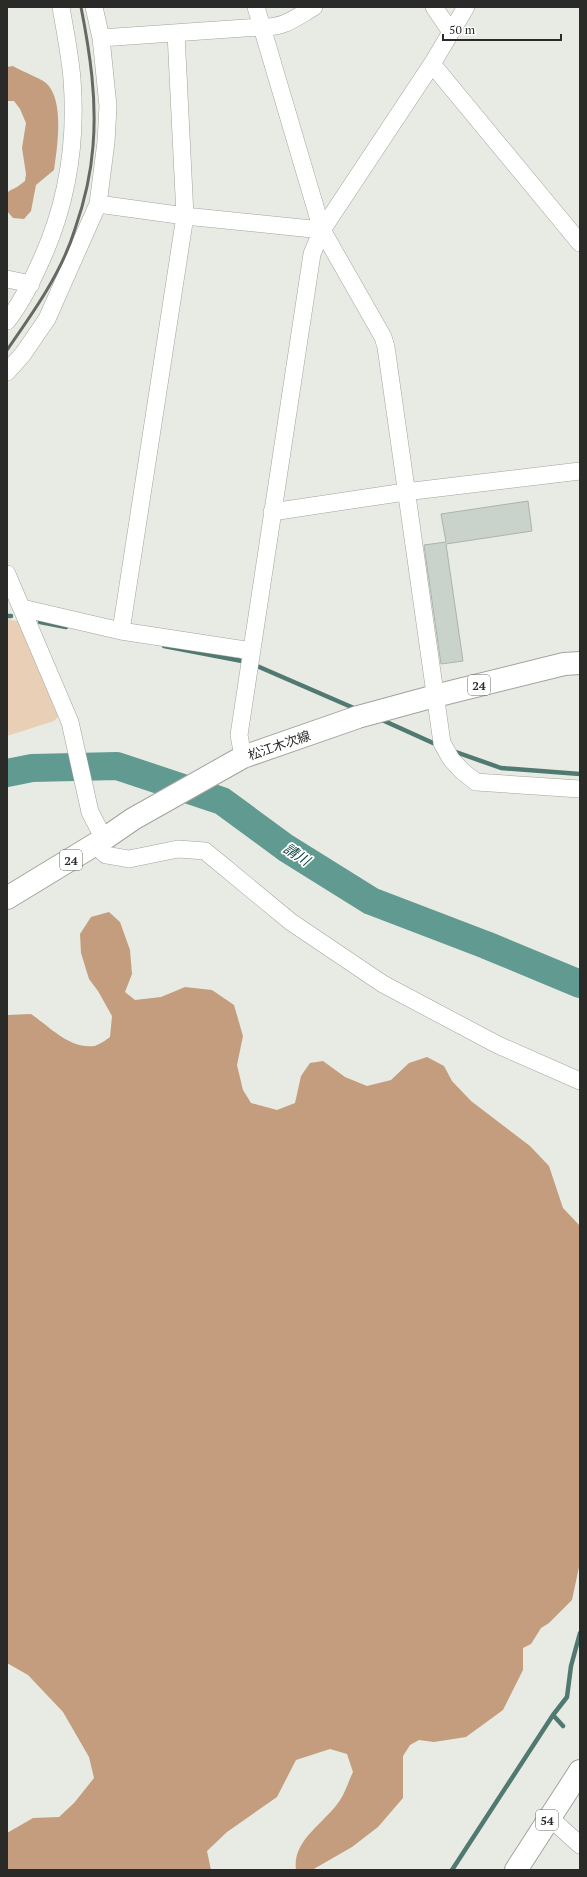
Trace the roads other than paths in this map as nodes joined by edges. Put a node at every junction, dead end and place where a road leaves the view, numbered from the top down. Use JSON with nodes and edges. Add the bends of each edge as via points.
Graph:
{"nodes":[{"id":1,"x":61,"y":7,"type":"edge"},
{"id":2,"x":94,"y":7,"type":"edge"},
{"id":3,"x":256,"y":7,"type":"edge"},
{"id":4,"x":314,"y":7,"type":"edge"},
{"id":5,"x":434,"y":7,"type":"edge"},
{"id":6,"x":466,"y":7,"type":"edge"},
{"id":7,"x":261,"y":27,"type":"junction"},
{"id":8,"x":451,"y":32,"type":"junction"},
{"id":9,"x":176,"y":33,"type":"junction"},
{"id":10,"x":101,"y":38,"type":"junction"},
{"id":11,"x":432,"y":64,"type":"junction"},
{"id":12,"x":98,"y":204,"type":"junction"},
{"id":13,"x":185,"y":216,"type":"junction"},
{"id":14,"x":322,"y":230,"type":"junction"},
{"id":15,"x":580,"y":243,"type":"edge"},
{"id":16,"x":7,"y":279,"type":"edge"},
{"id":17,"x":31,"y":284,"type":"junction"},
{"id":18,"x":7,"y":321,"type":"edge"},
{"id":19,"x":7,"y":372,"type":"edge"},
{"id":20,"x":580,"y":470,"type":"edge"},
{"id":21,"x":405,"y":492,"type":"junction"},
{"id":22,"x":272,"y":512,"type":"junction"},
{"id":23,"x":7,"y":574,"type":"edge"},
{"id":24,"x":22,"y":608,"type":"junction"},
{"id":25,"x":121,"y":631,"type":"junction"},
{"id":26,"x":252,"y":651,"type":"junction"},
{"id":27,"x":580,"y":663,"type":"edge"},
{"id":28,"x":435,"y":696,"type":"junction"},
{"id":29,"x":234,"y":761,"type":"junction"},
{"id":30,"x":580,"y":789,"type":"edge"},
{"id":31,"x":100,"y":842,"type":"junction"},
{"id":32,"x":7,"y":898,"type":"edge"},
{"id":33,"x":580,"y":1081,"type":"edge"},
{"id":34,"x":580,"y":1771,"type":"edge"},
{"id":35,"x":549,"y":1817,"type":"junction"},
{"id":36,"x":580,"y":1845,"type":"edge"},
{"id":37,"x":516,"y":1870,"type":"edge"}],
"edges":[{"from":1,"to":17,"type":"street","via":[[72,79],[73,142],[66,191],[51,241]]},
{"from":2,"to":10,"type":"street"},
{"from":3,"to":7,"type":"street"},
{"from":4,"to":7,"type":"street","via":[[282,25]]},
{"from":5,"to":8,"type":"street"},
{"from":6,"to":8,"type":"street"},
{"from":7,"to":9,"type":"street"},
{"from":7,"to":14,"type":"street"},
{"from":8,"to":11,"type":"street"},
{"from":9,"to":10,"type":"street"},
{"from":9,"to":13,"type":"street"},
{"from":10,"to":12,"type":"street","via":[[108,106]]},
{"from":11,"to":14,"type":"street"},
{"from":11,"to":15,"type":"street"},
{"from":12,"to":13,"type":"street"},
{"from":12,"to":19,"type":"street","via":[[47,318],[23,354]]},
{"from":13,"to":14,"type":"street"},
{"from":13,"to":25,"type":"street"},
{"from":14,"to":21,"type":"street","via":[[383,337]]},
{"from":14,"to":22,"type":"street","via":[[312,254]]},
{"from":16,"to":17,"type":"street"},
{"from":17,"to":18,"type":"street"},
{"from":20,"to":21,"type":"street"},
{"from":21,"to":22,"type":"street"},
{"from":21,"to":28,"type":"street"},
{"from":22,"to":26,"type":"street"},
{"from":23,"to":24,"type":"street"},
{"from":24,"to":25,"type":"street"},
{"from":24,"to":31,"type":"street","via":[[74,734],[90,812]]},
{"from":25,"to":26,"type":"street"},
{"from":26,"to":29,"type":"street"},
{"from":27,"to":28,"type":"main road","name":"松江木次線","number":"24","via":[[564,664]]},
{"from":28,"to":29,"type":"main road","name":"松江木次線","number":"24","via":[[368,714]]},
{"from":28,"to":30,"type":"street","via":[[442,743],[451,759],[476,782]]},
{"from":29,"to":31,"type":"main road","name":"松江木次線","number":"24","via":[[133,819]]},
{"from":31,"to":32,"type":"main road","name":"松江木次線","number":"24"},
{"from":31,"to":33,"type":"street","via":[[106,854],[129,859],[178,849],[205,851],[291,922],[383,984],[498,1045]]},
{"from":34,"to":35,"type":"main road","number":"54"},
{"from":35,"to":36,"type":"street"},
{"from":35,"to":37,"type":"main road","number":"54"}]}
